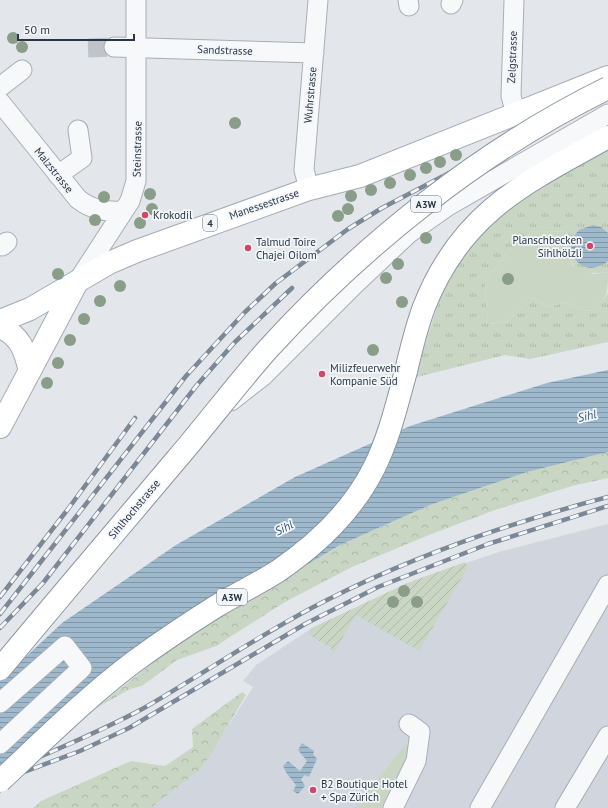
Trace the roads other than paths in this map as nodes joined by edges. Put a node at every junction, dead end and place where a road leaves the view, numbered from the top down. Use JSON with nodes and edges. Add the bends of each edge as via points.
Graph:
{"nodes":[{"id":1,"x":136,"y":0,"type":"edge"},
{"id":2,"x":318,"y":0,"type":"edge"},
{"id":3,"x":514,"y":0,"type":"edge"},
{"id":4,"x":114,"y":47,"type":"tunnel mouth"},
{"id":5,"x":137,"y":47,"type":"junction"},
{"id":6,"x":314,"y":53,"type":"junction"},
{"id":7,"x":22,"y":70,"type":"dead end"},
{"id":8,"x":608,"y":77,"type":"edge"},
{"id":9,"x":0,"y":87,"type":"edge"},
{"id":10,"x":608,"y":88,"type":"edge"},
{"id":11,"x":0,"y":102,"type":"edge"},
{"id":12,"x":516,"y":114,"type":"junction"},
{"id":13,"x":608,"y":114,"type":"edge"},
{"id":14,"x":78,"y":130,"type":"dead end"},
{"id":15,"x":608,"y":137,"type":"edge"},
{"id":16,"x":58,"y":175,"type":"junction"},
{"id":17,"x":309,"y":189,"type":"junction"},
{"id":18,"x":123,"y":211,"type":"junction"},
{"id":19,"x":77,"y":282,"type":"junction"},
{"id":20,"x":0,"y":321,"type":"edge"},
{"id":21,"x":0,"y":327,"type":"edge"},
{"id":22,"x":30,"y":371,"type":"junction"},
{"id":23,"x":0,"y":427,"type":"edge"},
{"id":24,"x":192,"y":434,"type":"dead end"},
{"id":25,"x":608,"y":585,"type":"edge"},
{"id":26,"x":0,"y":669,"type":"edge"},
{"id":27,"x":0,"y":703,"type":"edge"},
{"id":28,"x":409,"y":724,"type":"dead end"},
{"id":29,"x":608,"y":736,"type":"edge"},
{"id":30,"x":0,"y":744,"type":"edge"},
{"id":31,"x":0,"y":781,"type":"edge"},
{"id":32,"x":394,"y":808,"type":"edge"},
{"id":33,"x":480,"y":808,"type":"edge"},
{"id":34,"x":565,"y":808,"type":"edge"}],
"edges":[{"from":1,"to":5,"type":"street","name":"Steinstrasse"},
{"from":2,"to":6,"type":"street","name":"Wuhrstrasse"},
{"from":3,"to":12,"type":"street","name":"Zelgstrasse","via":[[511,96]]},
{"from":4,"to":5,"type":"street","name":"Sandstrasse"},
{"from":5,"to":6,"type":"street","name":"Sandstrasse"},
{"from":5,"to":18,"type":"street","name":"Steinstrasse","via":[[138,172],[134,191]]},
{"from":6,"to":17,"type":"street","name":"Wuhrstrasse","via":[[304,170]]},
{"from":7,"to":9,"type":"street"},
{"from":8,"to":12,"type":"main road","name":"Manessestrasse","number":"4"},
{"from":10,"to":26,"type":"main road","name":"Sihlhochstrasse","number":"A3W","bridge":true,"via":[[520,137],[402,222],[351,266],[268,350]]},
{"from":11,"to":16,"type":"street","name":"Malzstrasse"},
{"from":12,"to":17,"type":"main road","name":"Manessestrasse","number":"4","via":[[360,176]]},
{"from":13,"to":24,"type":"street","via":[[448,206],[408,234],[263,376]]},
{"from":14,"to":16,"type":"street","via":[[82,158]]},
{"from":15,"to":31,"type":"main road","number":"A3W","bridge":true,"via":[[500,202],[474,225],[449,258],[431,290],[416,329],[389,433],[373,470],[354,499],[330,528],[277,571],[215,607],[135,661]]},
{"from":16,"to":18,"type":"street","name":"Malzstrasse","via":[[86,206],[99,210]]},
{"from":17,"to":19,"type":"main road","name":"Manessestrasse","number":"4","via":[[137,251],[109,263]]},
{"from":18,"to":19,"type":"street","name":"Steinstrasse"},
{"from":19,"to":20,"type":"main road","name":"Manessestrasse","via":[[30,309]]},
{"from":19,"to":22,"type":"main road"},
{"from":21,"to":22,"type":"main road","via":[[19,339]]},
{"from":22,"to":23,"type":"main road"},
{"from":25,"to":33,"type":"street"},
{"from":27,"to":30,"type":"street","via":[[65,646],[82,668]]},
{"from":28,"to":32,"type":"street","via":[[420,732],[416,761]]},
{"from":29,"to":34,"type":"street"}]}
